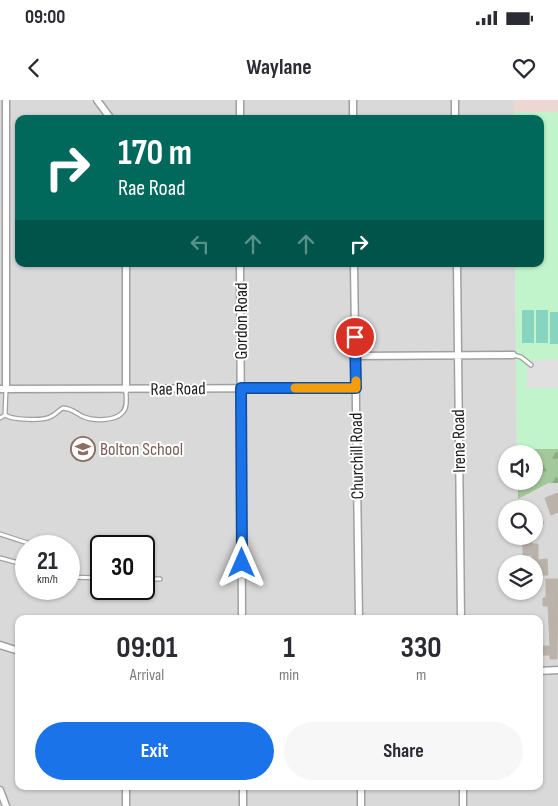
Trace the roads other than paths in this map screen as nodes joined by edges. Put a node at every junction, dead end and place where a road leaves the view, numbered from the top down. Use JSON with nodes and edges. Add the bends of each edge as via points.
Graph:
{"nodes":[{"id":1,"x":6,"y":100,"type":"edge"},
{"id":2,"x":97,"y":100,"type":"edge"},
{"id":3,"x":240,"y":100,"type":"edge"},
{"id":4,"x":353,"y":100,"type":"edge"},
{"id":5,"x":455,"y":100,"type":"edge"},
{"id":6,"x":108,"y":115,"type":"edge"},
{"id":7,"x":240,"y":115,"type":"edge"},
{"id":8,"x":353,"y":115,"type":"edge"},
{"id":9,"x":455,"y":115,"type":"edge"},
{"id":10,"x":126,"y":267,"type":"edge"},
{"id":11,"x":240,"y":267,"type":"edge"},
{"id":12,"x":354,"y":267,"type":"edge"},
{"id":13,"x":457,"y":267,"type":"edge"},
{"id":14,"x":356,"y":356,"type":"junction"},
{"id":15,"x":458,"y":356,"type":"junction"},
{"id":16,"x":513,"y":356,"type":"joint"},
{"id":17,"x":531,"y":365,"type":"dead end"},
{"id":18,"x":241,"y":388,"type":"junction"},
{"id":19,"x":356,"y":388,"type":"junction"},
{"id":20,"x":3,"y":389,"type":"edge"},
{"id":21,"x":126,"y":390,"type":"junction"},
{"id":22,"x":5,"y":415,"type":"junction"},
{"id":23,"x":0,"y":418,"type":"edge"},
{"id":24,"x":0,"y":534,"type":"edge"},
{"id":25,"x":15,"y":539,"type":"edge"},
{"id":26,"x":0,"y":558,"type":"edge"},
{"id":27,"x":15,"y":563,"type":"edge"},
{"id":28,"x":155,"y":579,"type":"edge"},
{"id":29,"x":160,"y":579,"type":"dead end"},
{"id":30,"x":242,"y":615,"type":"edge"},
{"id":31,"x":359,"y":615,"type":"edge"},
{"id":32,"x":461,"y":615,"type":"edge"},
{"id":33,"x":0,"y":645,"type":"edge"},
{"id":34,"x":15,"y":650,"type":"edge"},
{"id":35,"x":558,"y":670,"type":"edge"},
{"id":36,"x":543,"y":671,"type":"edge"},
{"id":37,"x":0,"y":790,"type":"edge"},
{"id":38,"x":126,"y":790,"type":"edge"},
{"id":39,"x":242,"y":790,"type":"edge"},
{"id":40,"x":361,"y":790,"type":"edge"},
{"id":41,"x":463,"y":790,"type":"edge"},
{"id":42,"x":6,"y":806,"type":"edge"},
{"id":43,"x":126,"y":806,"type":"edge"},
{"id":44,"x":243,"y":806,"type":"edge"},
{"id":45,"x":361,"y":806,"type":"edge"},
{"id":46,"x":463,"y":806,"type":"edge"}],
"edges":[{"from":1,"to":20,"type":"street"},
{"from":2,"to":6,"type":"street"},
{"from":3,"to":7,"type":"street"},
{"from":4,"to":8,"type":"street"},
{"from":5,"to":9,"type":"street"},
{"from":10,"to":21,"type":"street"},
{"from":11,"to":18,"type":"street","name":"Gordon Road"},
{"from":12,"to":14,"type":"street","name":"Churchill Road"},
{"from":13,"to":15,"type":"street","name":"Irene Road"},
{"from":14,"to":15,"type":"street"},
{"from":14,"to":19,"type":"street","name":"Churchill Road"},
{"from":15,"to":16,"type":"street"},
{"from":15,"to":32,"type":"street","name":"Irene Road"},
{"from":16,"to":17,"type":"lane","via":[[521,357]]},
{"from":18,"to":19,"type":"street","name":"Rae Road"},
{"from":18,"to":21,"type":"street","name":"Rae Road"},
{"from":18,"to":30,"type":"street","name":"Gordon Road"},
{"from":19,"to":31,"type":"street","name":"Churchill Road"},
{"from":20,"to":21,"type":"street","name":"Rae Road"},
{"from":20,"to":22,"type":"lane"},
{"from":21,"to":22,"type":"lane","via":[[126,406],[114,418],[86,418],[72,408],[63,408],[52,417],[44,418],[16,419]]},
{"from":22,"to":23,"type":"lane"},
{"from":24,"to":25,"type":"lane"},
{"from":26,"to":27,"type":"lane"},
{"from":28,"to":29,"type":"lane"},
{"from":33,"to":34,"type":"street"},
{"from":35,"to":36,"type":"street"},
{"from":37,"to":42,"type":"street"},
{"from":38,"to":43,"type":"street"},
{"from":39,"to":44,"type":"street"},
{"from":40,"to":45,"type":"street"},
{"from":41,"to":46,"type":"street"}]}
